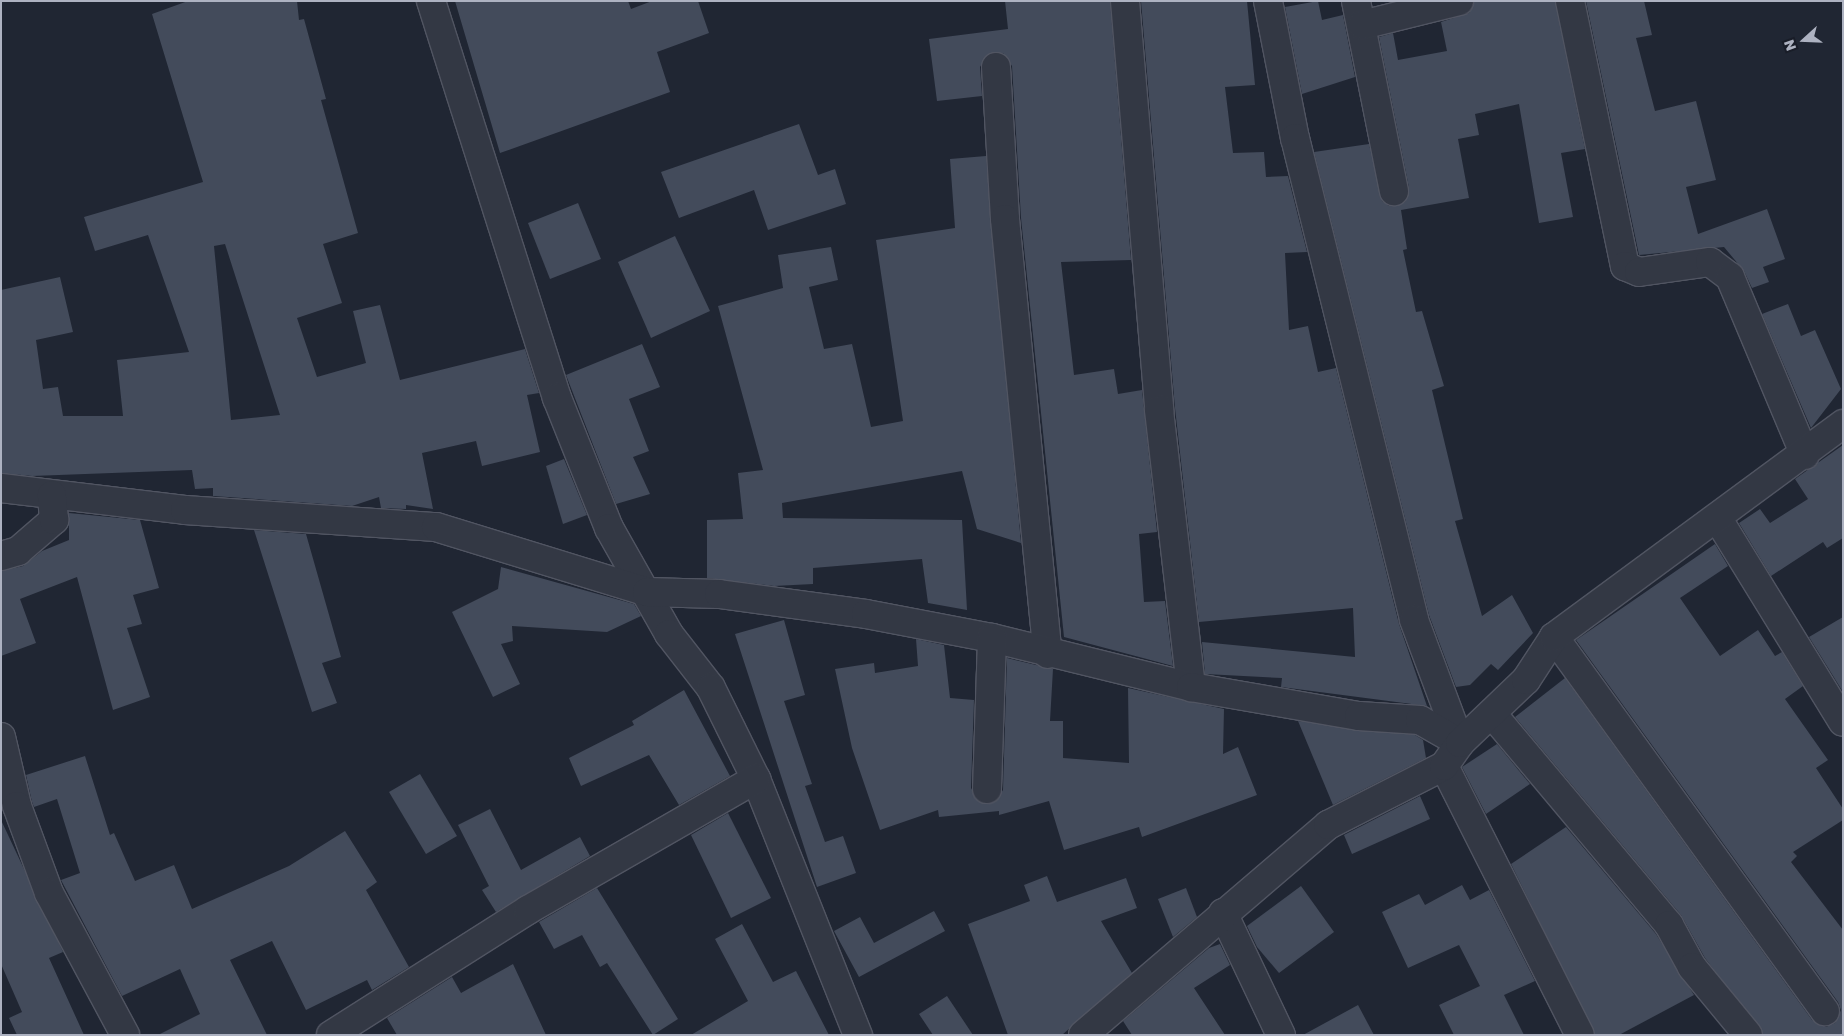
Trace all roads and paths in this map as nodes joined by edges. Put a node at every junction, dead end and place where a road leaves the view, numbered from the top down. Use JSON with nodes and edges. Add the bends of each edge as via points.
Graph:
{"nodes":[{"id":1,"x":431,"y":1,"type":"edge"},
{"id":2,"x":1126,"y":1,"type":"edge"},
{"id":3,"x":1268,"y":1,"type":"edge"},
{"id":4,"x":1459,"y":1,"type":"edge"},
{"id":5,"x":1570,"y":1,"type":"edge"},
{"id":6,"x":1359,"y":13,"type":"edge"},
{"id":7,"x":996,"y":67,"type":"dead end"},
{"id":8,"x":1394,"y":191,"type":"dead end"},
{"id":9,"x":1843,"y":424,"type":"edge"},
{"id":10,"x":1805,"y":455,"type":"junction"},
{"id":11,"x":1,"y":488,"type":"edge"},
{"id":12,"x":52,"y":495,"type":"junction"},
{"id":13,"x":1718,"y":519,"type":"junction"},
{"id":14,"x":1,"y":556,"type":"edge"},
{"id":15,"x":647,"y":592,"type":"junction"},
{"id":16,"x":1554,"y":637,"type":"junction"},
{"id":17,"x":992,"y":638,"type":"junction"},
{"id":18,"x":1048,"y":654,"type":"junction"},
{"id":19,"x":1191,"y":687,"type":"junction"},
{"id":20,"x":1493,"y":716,"type":"junction"},
{"id":21,"x":1843,"y":722,"type":"edge"},
{"id":22,"x":1,"y":737,"type":"edge"},
{"id":23,"x":1460,"y":743,"type":"junction"},
{"id":24,"x":1444,"y":766,"type":"junction"},
{"id":25,"x":756,"y":779,"type":"junction"},
{"id":26,"x":987,"y":789,"type":"dead end"},
{"id":27,"x":1222,"y":913,"type":"junction"},
{"id":28,"x":1825,"y":1011,"type":"dead end"},
{"id":29,"x":125,"y":1035,"type":"edge"},
{"id":30,"x":331,"y":1035,"type":"edge"},
{"id":31,"x":858,"y":1035,"type":"edge"},
{"id":32,"x":1083,"y":1035,"type":"edge"},
{"id":33,"x":1281,"y":1035,"type":"edge"},
{"id":34,"x":1580,"y":1035,"type":"edge"},
{"id":35,"x":1748,"y":1035,"type":"edge"}],
"edges":[{"from":1,"to":15,"type":"street","via":[[557,398],[609,528]]},
{"from":2,"to":19,"type":"street","via":[[1159,410]]},
{"from":3,"to":23,"type":"street","via":[[1294,138],[1414,620]]},
{"from":4,"to":6,"type":"street"},
{"from":5,"to":10,"type":"street","via":[[1625,266],[1639,272],[1710,262],[1730,277]]},
{"from":6,"to":8,"type":"street"},
{"from":7,"to":18,"type":"street","via":[[1005,219]]},
{"from":9,"to":10,"type":"street"},
{"from":10,"to":13,"type":"street"},
{"from":11,"to":12,"type":"street"},
{"from":12,"to":14,"type":"street","via":[[54,520],[18,552]]},
{"from":12,"to":15,"type":"street","via":[[185,510],[436,527]]},
{"from":13,"to":16,"type":"street"},
{"from":13,"to":21,"type":"street"},
{"from":15,"to":17,"type":"street","via":[[719,594],[866,614]]},
{"from":15,"to":25,"type":"street","via":[[669,634],[711,688]]},
{"from":16,"to":20,"type":"street","via":[[1526,680]]},
{"from":16,"to":28,"type":"street"},
{"from":17,"to":18,"type":"street"},
{"from":17,"to":26,"type":"street"},
{"from":18,"to":19,"type":"street"},
{"from":19,"to":23,"type":"street","via":[[1359,716],[1420,720]]},
{"from":20,"to":23,"type":"street"},
{"from":20,"to":35,"type":"street","via":[[1669,925],[1692,967]]},
{"from":22,"to":29,"type":"street","via":[[17,806],[49,893]]},
{"from":23,"to":24,"type":"street"},
{"from":24,"to":27,"type":"street","via":[[1328,825]]},
{"from":24,"to":34,"type":"street"},
{"from":25,"to":30,"type":"street","via":[[528,910]]},
{"from":25,"to":31,"type":"street"},
{"from":27,"to":32,"type":"street"},
{"from":27,"to":33,"type":"street"}]}
